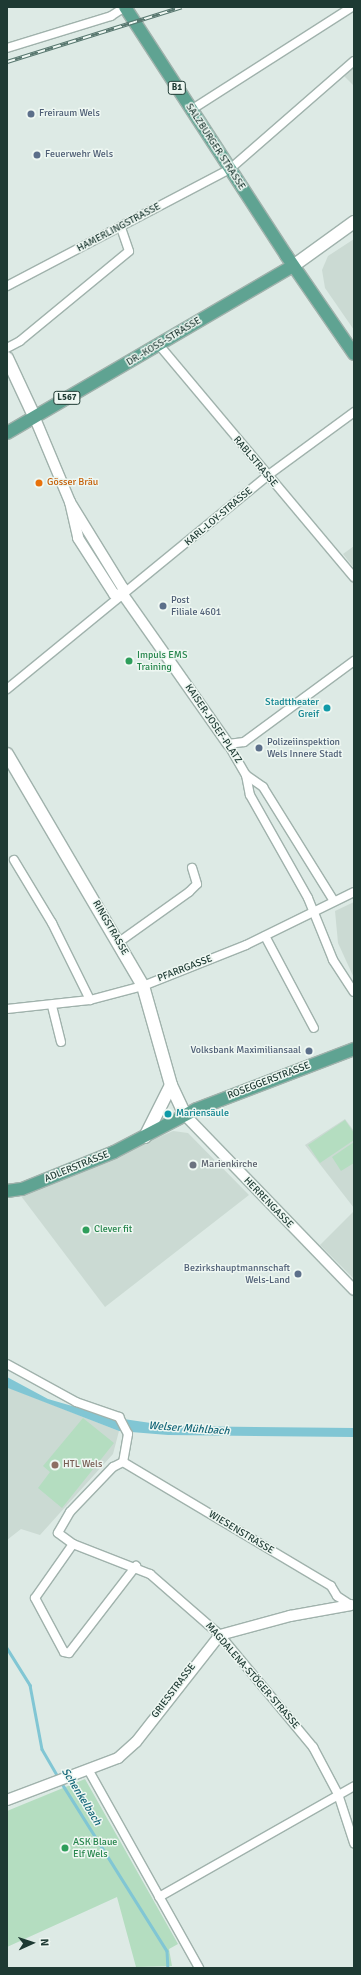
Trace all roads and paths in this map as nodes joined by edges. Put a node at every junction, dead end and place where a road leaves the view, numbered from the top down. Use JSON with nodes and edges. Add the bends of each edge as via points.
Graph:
{"nodes":[{"id":1,"x":125,"y":7,"type":"edge"},
{"id":2,"x":352,"y":7,"type":"edge"},
{"id":3,"x":7,"y":48,"type":"edge"},
{"id":4,"x":354,"y":61,"type":"edge"},
{"id":5,"x":191,"y":110,"type":"junction"},
{"id":6,"x":230,"y":169,"type":"junction"},
{"id":7,"x":354,"y":222,"type":"edge"},
{"id":8,"x":121,"y":228,"type":"junction"},
{"id":9,"x":293,"y":266,"type":"junction"},
{"id":10,"x":7,"y":286,"type":"edge"},
{"id":11,"x":159,"y":345,"type":"junction"},
{"id":12,"x":7,"y":348,"type":"edge"},
{"id":13,"x":354,"y":354,"type":"edge"},
{"id":14,"x":7,"y":358,"type":"edge"},
{"id":15,"x":354,"y":412,"type":"edge"},
{"id":16,"x":34,"y":416,"type":"junction"},
{"id":17,"x":7,"y":432,"type":"edge"},
{"id":18,"x":267,"y":476,"type":"junction"},
{"id":19,"x":354,"y":577,"type":"edge"},
{"id":20,"x":124,"y":596,"type":"junction"},
{"id":21,"x":354,"y":661,"type":"edge"},
{"id":22,"x":7,"y":689,"type":"edge"},
{"id":23,"x":228,"y":744,"type":"junction"},
{"id":24,"x":7,"y":754,"type":"edge"},
{"id":25,"x":246,"y":775,"type":"junction"},
{"id":26,"x":14,"y":860,"type":"dead end"},
{"id":27,"x":192,"y":868,"type":"dead end"},
{"id":28,"x":354,"y":892,"type":"edge"},
{"id":29,"x":334,"y":901,"type":"junction"},
{"id":30,"x":311,"y":912,"type":"junction"},
{"id":31,"x":265,"y":936,"type":"junction"},
{"id":32,"x":118,"y":942,"type":"junction"},
{"id":33,"x":143,"y":986,"type":"junction"},
{"id":34,"x":354,"y":992,"type":"edge"},
{"id":35,"x":90,"y":1000,"type":"junction"},
{"id":36,"x":52,"y":1006,"type":"junction"},
{"id":37,"x":7,"y":1009,"type":"edge"},
{"id":38,"x":314,"y":1028,"type":"dead end"},
{"id":39,"x":61,"y":1042,"type":"dead end"},
{"id":40,"x":354,"y":1049,"type":"edge"},
{"id":41,"x":171,"y":1085,"type":"junction"},
{"id":42,"x":185,"y":1115,"type":"junction"},
{"id":43,"x":145,"y":1137,"type":"junction"},
{"id":44,"x":7,"y":1191,"type":"edge"},
{"id":45,"x":354,"y":1290,"type":"edge"},
{"id":46,"x":7,"y":1364,"type":"edge"},
{"id":47,"x":123,"y":1462,"type":"junction"},
{"id":48,"x":73,"y":1544,"type":"junction"},
{"id":49,"x":136,"y":1566,"type":"junction"},
{"id":50,"x":353,"y":1605,"type":"edge"},
{"id":51,"x":220,"y":1635,"type":"junction"},
{"id":52,"x":89,"y":1771,"type":"junction"},
{"id":53,"x":354,"y":1786,"type":"edge"},
{"id":54,"x":338,"y":1794,"type":"junction"},
{"id":55,"x":8,"y":1801,"type":"edge"},
{"id":56,"x":354,"y":1843,"type":"edge"},
{"id":57,"x":159,"y":1897,"type":"junction"},
{"id":58,"x":199,"y":1968,"type":"edge"}],
"edges":[{"from":1,"to":3,"type":"street","via":[[111,16]]},
{"from":1,"to":5,"type":"main road","name":"SALZBURGER STRASSE","number":"B1"},
{"from":2,"to":5,"type":"street"},
{"from":4,"to":6,"type":"street","name":"HAMERLINGSTRASSE"},
{"from":5,"to":6,"type":"main road","name":"SALZBURGER STRASSE","number":"B1"},
{"from":6,"to":8,"type":"street","name":"HAMERLINGSTRASSE"},
{"from":6,"to":9,"type":"main road","name":"SALZBURGER STRASSE","number":"B1"},
{"from":7,"to":9,"type":"main road"},
{"from":8,"to":10,"type":"street","name":"HAMERLINGSTRASSE"},
{"from":8,"to":12,"type":"street","via":[[130,251],[20,341]]},
{"from":9,"to":11,"type":"main road","name":"DR.-KOSS-STRASSE","number":"L567"},
{"from":9,"to":13,"type":"main road","number":"B1"},
{"from":11,"to":16,"type":"main road","name":"DR.-KOSS-STRASSE","number":"L567"},
{"from":11,"to":18,"type":"street","name":"RABLSTRASSE"},
{"from":14,"to":16,"type":"main road"},
{"from":15,"to":18,"type":"street","name":"KARL-LOY-STRASSE"},
{"from":16,"to":17,"type":"main road","number":"L567"},
{"from":16,"to":20,"type":"street","name":"KAISER-JOSEF-PLATZ","via":[[70,502],[78,538],[114,594]]},
{"from":18,"to":19,"type":"street","name":"RABLSTRASSE"},
{"from":18,"to":20,"type":"street","name":"KARL-LOY-STRASSE"},
{"from":20,"to":22,"type":"street","name":"KARL-LOY-STRASSE","via":[[107,606]]},
{"from":20,"to":23,"type":"street","name":"KAISER-JOSEF-PLATZ"},
{"from":21,"to":23,"type":"street","via":[[244,742]]},
{"from":23,"to":25,"type":"street","name":"KAISER-JOSEF-PLATZ"},
{"from":24,"to":32,"type":"main road","name":"RINGSTRASSE"},
{"from":25,"to":29,"type":"street","name":"KAISER-JOSEF-PLATZ","via":[[263,787]]},
{"from":25,"to":30,"type":"street","name":"KAISER-JOSEF-PLATZ","via":[[250,795],[308,898]]},
{"from":26,"to":35,"type":"street","via":[[52,923]]},
{"from":27,"to":32,"type":"street","via":[[197,884]]},
{"from":28,"to":29,"type":"street","name":"PFARRGASSE"},
{"from":29,"to":30,"type":"street","name":"PFARRGASSE"},
{"from":30,"to":31,"type":"street","name":"PFARRGASSE"},
{"from":30,"to":34,"type":"street","name":"KAISER-JOSEF-PLATZ","via":[[333,960]]},
{"from":31,"to":33,"type":"street","name":"PFARRGASSE"},
{"from":31,"to":38,"type":"street"},
{"from":32,"to":33,"type":"main road","name":"RINGSTRASSE"},
{"from":33,"to":35,"type":"street","name":"PFARRGASSE"},
{"from":33,"to":41,"type":"main road","name":"RINGSTRASSE"},
{"from":35,"to":36,"type":"street","name":"PFARRGASSE"},
{"from":36,"to":37,"type":"street","name":"PFARRGASSE"},
{"from":36,"to":39,"type":"street"},
{"from":40,"to":42,"type":"main road","name":"ROSEGGERSTRASSE"},
{"from":41,"to":42,"type":"main road","name":"RINGSTRASSE"},
{"from":41,"to":43,"type":"main road"},
{"from":42,"to":43,"type":"main road","name":"ADLERSTRASSE"},
{"from":42,"to":45,"type":"street","name":"HERRENGASSE"},
{"from":43,"to":44,"type":"main road","name":"ADLERSTRASSE","via":[[50,1178]]},
{"from":46,"to":47,"type":"street","via":[[76,1402],[119,1417],[128,1434]]},
{"from":47,"to":48,"type":"street","name":"MAGDALENA-STÖGER-STRASSE","via":[[113,1467],[70,1512],[58,1533]]},
{"from":47,"to":50,"type":"street","name":"WIESENSTRASSE","via":[[331,1586],[337,1596]]},
{"from":48,"to":49,"type":"street","name":"MAGDALENA-STÖGER-STRASSE"},
{"from":48,"to":49,"type":"street","via":[[35,1598],[64,1652],[70,1653]]},
{"from":49,"to":51,"type":"street","name":"MAGDALENA-STÖGER-STRASSE","via":[[185,1602]]},
{"from":50,"to":51,"type":"street","via":[[290,1616]]},
{"from":51,"to":52,"type":"street","name":"GRIESSTRASSE","via":[[136,1742],[118,1758]]},
{"from":51,"to":54,"type":"street","name":"MAGDALENA-STÖGER-STRASSE","via":[[288,1713],[312,1746]]},
{"from":52,"to":55,"type":"street","name":"GRIESSTRASSE"},
{"from":52,"to":57,"type":"street"},
{"from":53,"to":54,"type":"street"},
{"from":54,"to":56,"type":"street","name":"MAGDALENA-STÖGER-STRASSE"},
{"from":54,"to":57,"type":"street"},
{"from":57,"to":58,"type":"street"}]}
